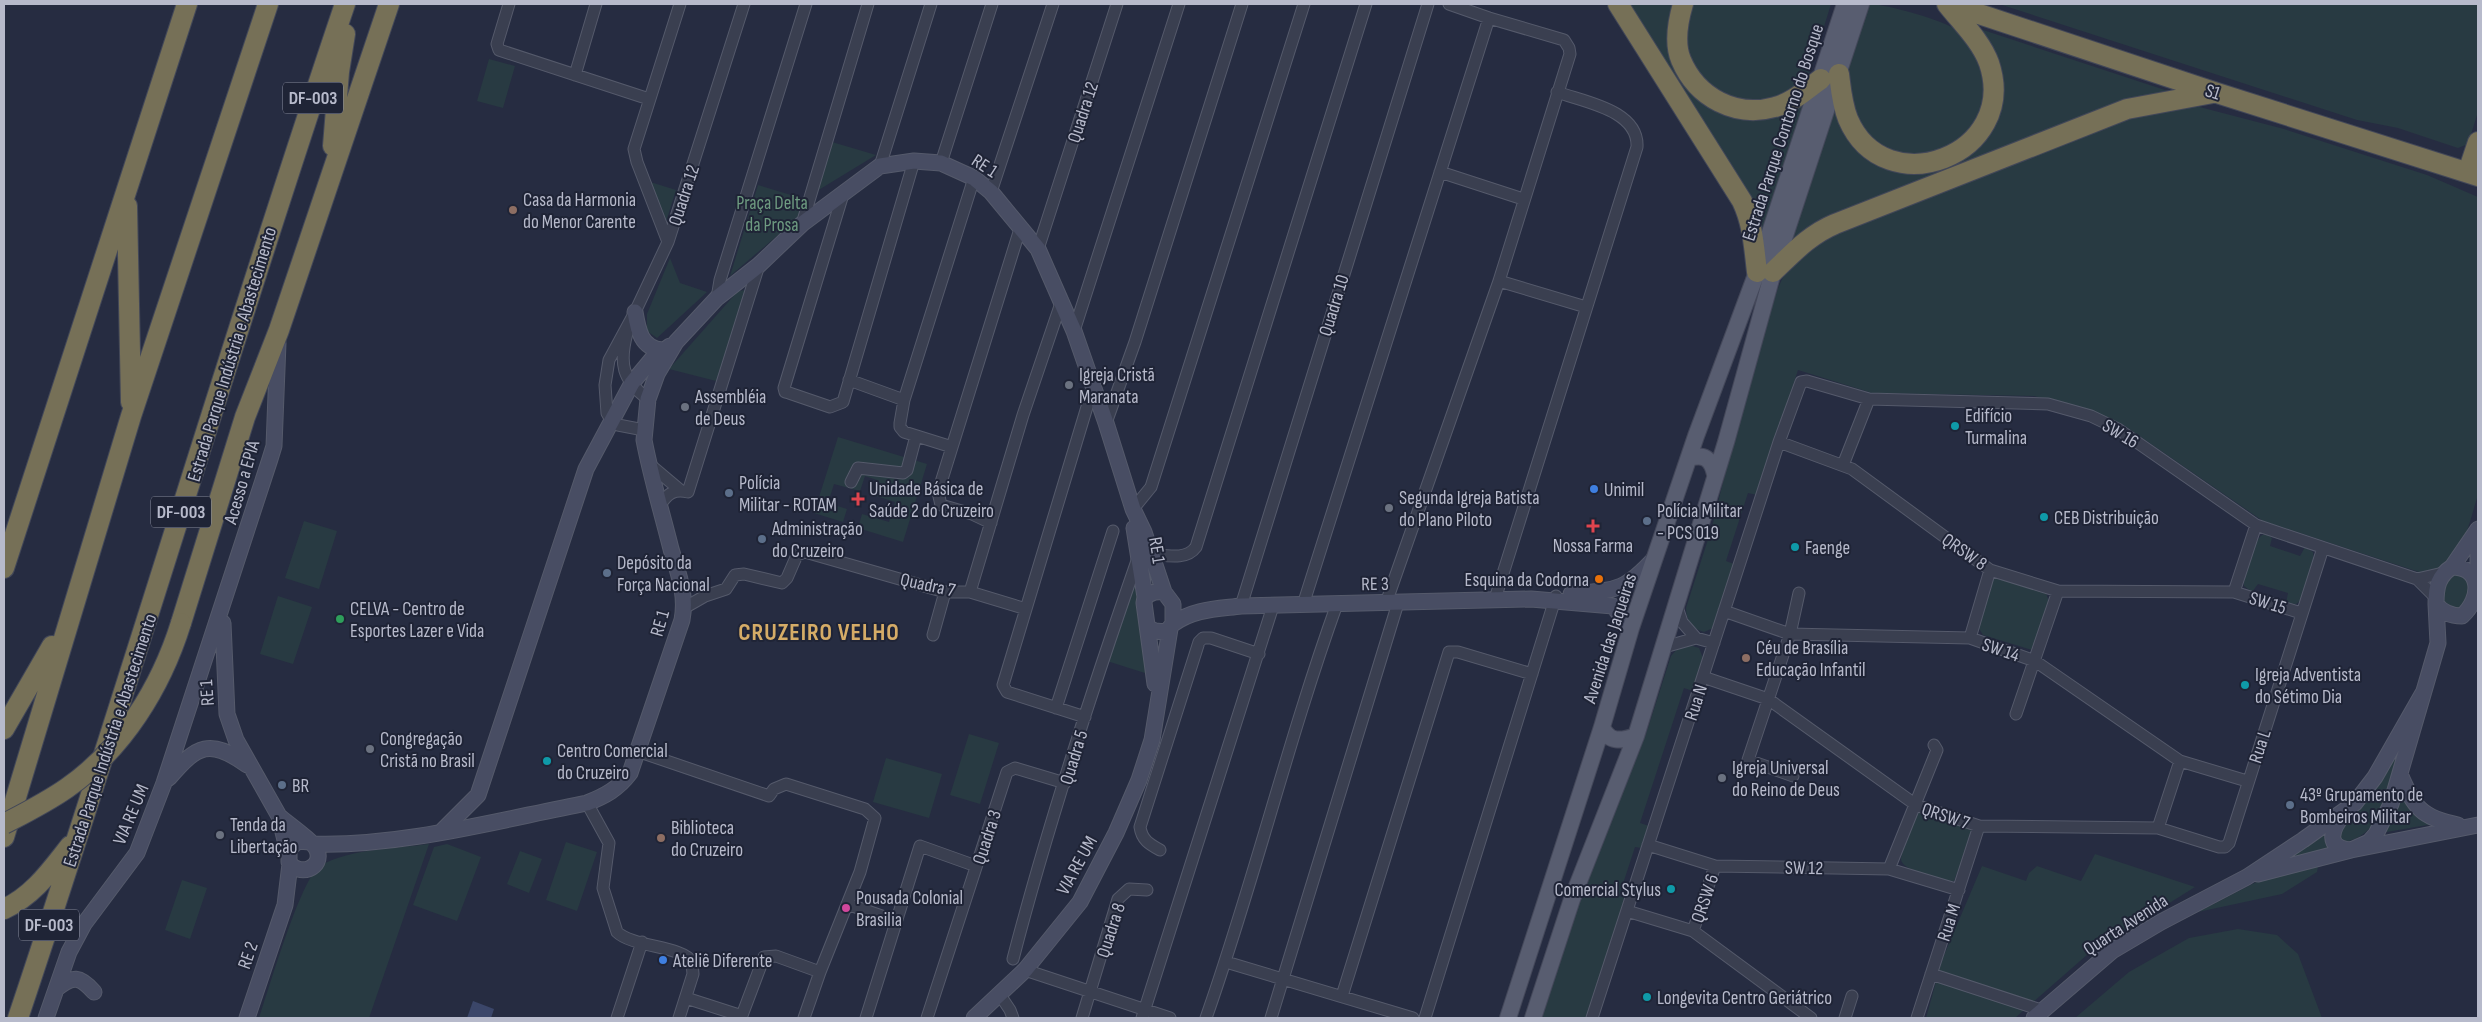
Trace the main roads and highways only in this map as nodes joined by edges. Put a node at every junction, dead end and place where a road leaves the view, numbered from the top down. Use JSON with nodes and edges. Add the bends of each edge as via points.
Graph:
{"nodes":[{"id":1,"x":187,"y":4,"type":"edge"},
{"id":2,"x":268,"y":4,"type":"edge"},
{"id":3,"x":345,"y":4,"type":"edge"},
{"id":4,"x":351,"y":4,"type":"edge"},
{"id":5,"x":389,"y":4,"type":"edge"},
{"id":6,"x":1618,"y":4,"type":"edge"},
{"id":7,"x":1684,"y":4,"type":"edge"},
{"id":8,"x":1845,"y":4,"type":"edge"},
{"id":9,"x":1861,"y":4,"type":"edge"},
{"id":10,"x":1948,"y":4,"type":"edge"},
{"id":11,"x":1830,"y":77,"type":"junction"},
{"id":12,"x":2217,"y":93,"type":"junction"},
{"id":13,"x":2478,"y":142,"type":"edge"},
{"id":14,"x":332,"y":171,"type":"junction"},
{"id":15,"x":2473,"y":174,"type":"edge"},
{"id":16,"x":127,"y":189,"type":"junction"},
{"id":17,"x":1765,"y":272,"type":"junction"},
{"id":18,"x":216,"y":401,"type":"junction"},
{"id":19,"x":131,"y":416,"type":"junction"},
{"id":20,"x":245,"y":417,"type":"junction"},
{"id":21,"x":1688,"y":458,"type":"junction"},
{"id":22,"x":1715,"y":474,"type":"junction"},
{"id":23,"x":4,"y":568,"type":"edge"},
{"id":24,"x":70,"y":614,"type":"junction"},
{"id":25,"x":1602,"y":727,"type":"junction"},
{"id":26,"x":4,"y":729,"type":"edge"},
{"id":27,"x":1636,"y":736,"type":"junction"},
{"id":28,"x":4,"y":824,"type":"edge"},
{"id":29,"x":81,"y":831,"type":"junction"},
{"id":30,"x":4,"y":837,"type":"edge"},
{"id":31,"x":4,"y":909,"type":"edge"},
{"id":32,"x":21,"y":1014,"type":"edge"},
{"id":33,"x":1508,"y":1018,"type":"edge"},
{"id":34,"x":1533,"y":1018,"type":"edge"}],
"edges":[{"from":1,"to":16,"type":"highway"},
{"from":2,"to":19,"type":"highway"},
{"from":3,"to":18,"type":"highway","name":"Estrada Parque Indústria e Abastecimento","number":"DF-003","via":[[281,192]]},
{"from":4,"to":14,"type":"highway","via":[[339,72]]},
{"from":5,"to":14,"type":"highway"},
{"from":6,"to":17,"type":"highway","via":[[1745,208]]},
{"from":7,"to":11,"type":"highway","via":[[1679,19],[1681,60],[1697,86],[1727,107],[1762,110],[1778,107]]},
{"from":8,"to":11,"type":"main road","name":"Estrada Parque Contorno do Bosque"},
{"from":9,"to":11,"type":"main road","name":"Estrada Parque Contorno do Bosque"},
{"from":10,"to":11,"type":"highway","via":[[1980,46],[1989,62],[1992,78],[1992,98],[1986,120],[1965,148],[1948,158],[1927,164],[1906,163],[1880,155],[1862,141],[1848,120]]},
{"from":10,"to":12,"type":"highway","name":"S1"},
{"from":11,"to":17,"type":"main road","name":"Estrada Parque Contorno do Bosque"},
{"from":12,"to":15,"type":"highway","name":"S1"},
{"from":12,"to":17,"type":"highway","via":[[2127,109],[1835,224],[1818,231]]},
{"from":13,"to":15,"type":"highway"},
{"from":14,"to":20,"type":"highway","via":[[279,330]]},
{"from":16,"to":19,"type":"highway"},
{"from":16,"to":23,"type":"highway"},
{"from":17,"to":21,"type":"main road","name":"Avenida das Jaqueiras"},
{"from":17,"to":22,"type":"main road"},
{"from":18,"to":20,"type":"highway","via":[[237,406]]},
{"from":18,"to":29,"type":"highway","name":"Estrada Parque Indústria e Abastecimento","number":"DF-003"},
{"from":19,"to":24,"type":"highway"},
{"from":20,"to":28,"type":"highway","bridge":true,"via":[[173,648],[142,710],[119,740],[67,788]]},
{"from":21,"to":22,"type":"main road","via":[[1706,457],[1712,462]]},
{"from":21,"to":25,"type":"main road","name":"Avenida das Jaqueiras","via":[[1631,628]]},
{"from":22,"to":27,"type":"main road"},
{"from":24,"to":26,"type":"highway"},
{"from":24,"to":30,"type":"highway"},
{"from":25,"to":27,"type":"main road","via":[[1611,739]]},
{"from":25,"to":33,"type":"main road","name":"Avenida das Jaqueiras"},
{"from":27,"to":34,"type":"main road","via":[[1572,898]]},
{"from":29,"to":31,"type":"highway","via":[[40,883]]},
{"from":29,"to":32,"type":"highway","name":"Estrada Parque Indústria e Abastecimento","number":"DF-003"}]}
